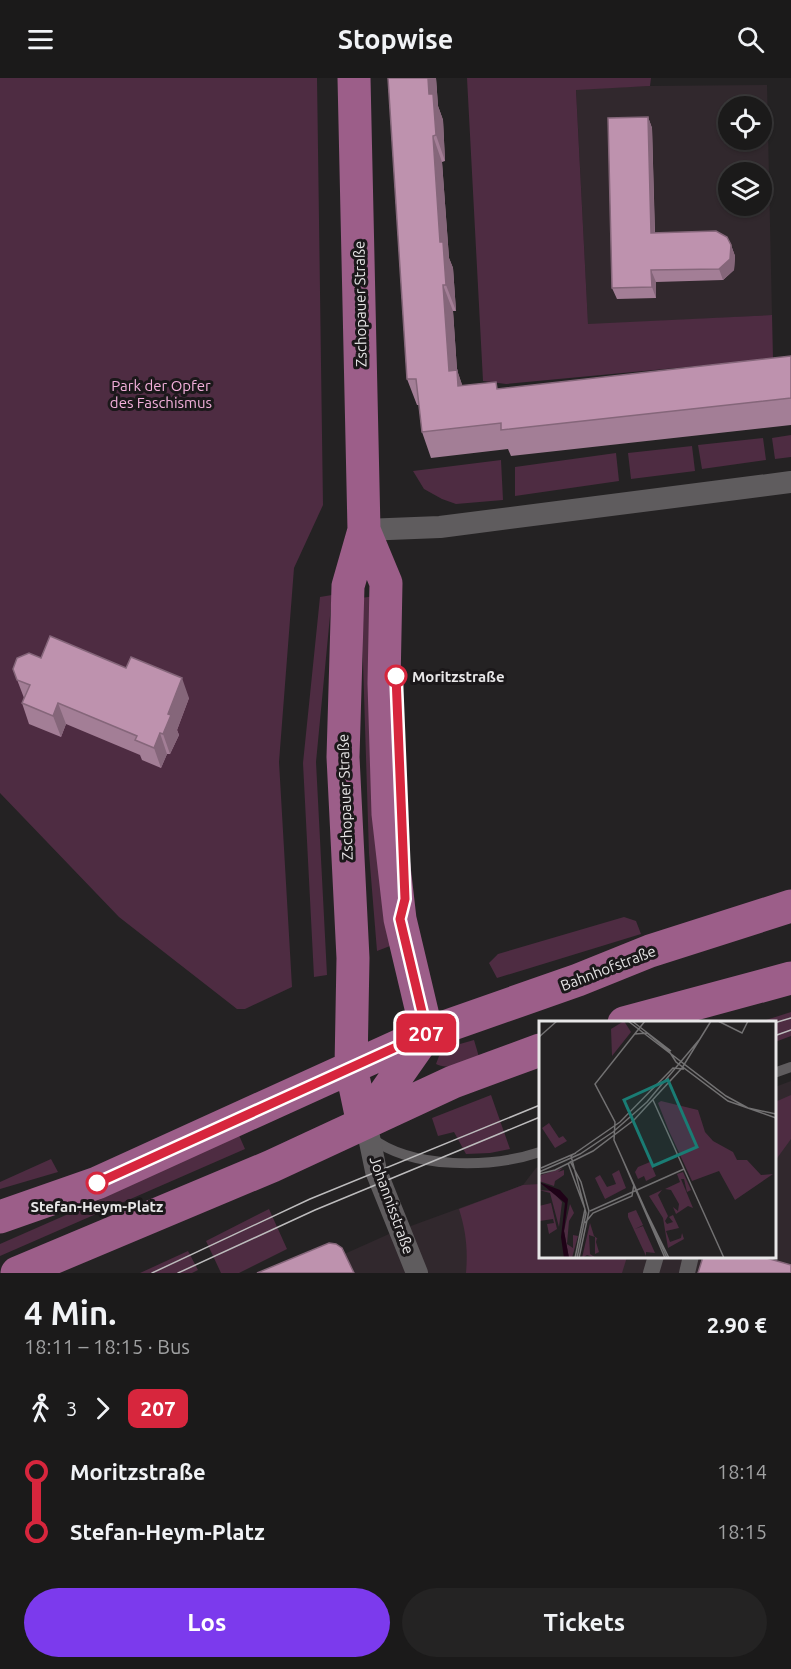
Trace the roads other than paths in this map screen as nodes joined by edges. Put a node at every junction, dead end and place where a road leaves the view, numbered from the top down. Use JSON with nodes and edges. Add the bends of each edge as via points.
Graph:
{"nodes":[{"id":1,"x":354,"y":78,"type":"edge"},
{"id":2,"x":791,"y":482,"type":"edge"},
{"id":3,"x":364,"y":530,"type":"junction"},
{"id":4,"x":386,"y":583,"type":"junction"},
{"id":5,"x":396,"y":676,"type":"dead end"},
{"id":6,"x":403,"y":840,"type":"dead end"},
{"id":7,"x":791,"y":906,"type":"edge"},
{"id":8,"x":400,"y":919,"type":"junction"},
{"id":9,"x":791,"y":978,"type":"edge"},
{"id":10,"x":631,"y":1021,"type":"edge"},
{"id":11,"x":427,"y":1033,"type":"junction"},
{"id":12,"x":539,"y":1050,"type":"edge"},
{"id":13,"x":351,"y":1067,"type":"junction"},
{"id":14,"x":791,"y":1067,"type":"edge"},
{"id":15,"x":776,"y":1072,"type":"edge"},
{"id":16,"x":395,"y":1081,"type":"junction"},
{"id":17,"x":453,"y":1082,"type":"junction"},
{"id":18,"x":366,"y":1131,"type":"junction"},
{"id":19,"x":539,"y":1152,"type":"edge"},
{"id":20,"x":0,"y":1217,"type":"edge"},
{"id":21,"x":656,"y":1258,"type":"edge"},
{"id":22,"x":692,"y":1258,"type":"edge"},
{"id":23,"x":17,"y":1273,"type":"edge"},
{"id":24,"x":417,"y":1273,"type":"edge"},
{"id":25,"x":651,"y":1273,"type":"edge"},
{"id":26,"x":687,"y":1273,"type":"edge"}],
"edges":[{"from":1,"to":3,"type":"main road","name":"Zschopauer Straße"},
{"from":2,"to":3,"type":"street","via":[[440,527]]},
{"from":3,"to":4,"type":"main road","name":"Zschopauer Straße"},
{"from":3,"to":13,"type":"main road","name":"Zschopauer Straße","via":[[348,586],[344,698],[343,765],[352,958]]},
{"from":4,"to":5,"type":"lane","name":"Zschopauer Straße","via":[[394,622]]},
{"from":4,"to":8,"type":"main road","name":"Zschopauer Straße","via":[[388,814]]},
{"from":6,"to":8,"type":"lane","name":"Zschopauer Straße","via":[[405,899]]},
{"from":7,"to":11,"type":"main road","name":"Bahnhofstraße","via":[[650,951]]},
{"from":8,"to":11,"type":"main road","name":"Zschopauer Straße"},
{"from":9,"to":10,"type":"main road"},
{"from":11,"to":13,"type":"main road","name":"Bahnhofstraße"},
{"from":11,"to":16,"type":"main road"},
{"from":12,"to":17,"type":"main road"},
{"from":13,"to":16,"type":"main road"},
{"from":13,"to":18,"type":"main road","name":"Zschopauer Straße"},
{"from":13,"to":20,"type":"main road","name":"Bahnhofstraße","via":[[97,1183]]},
{"from":14,"to":15,"type":"lane"},
{"from":16,"to":17,"type":"main road"},
{"from":16,"to":18,"type":"main road"},
{"from":17,"to":18,"type":"main road"},
{"from":18,"to":19,"type":"lane","via":[[396,1152],[443,1161],[494,1162]]},
{"from":18,"to":23,"type":"main road","via":[[272,1166]]},
{"from":18,"to":24,"type":"street","name":"Johannisstraße","via":[[376,1171]]},
{"from":21,"to":25,"type":"street"},
{"from":22,"to":26,"type":"street"}]}
